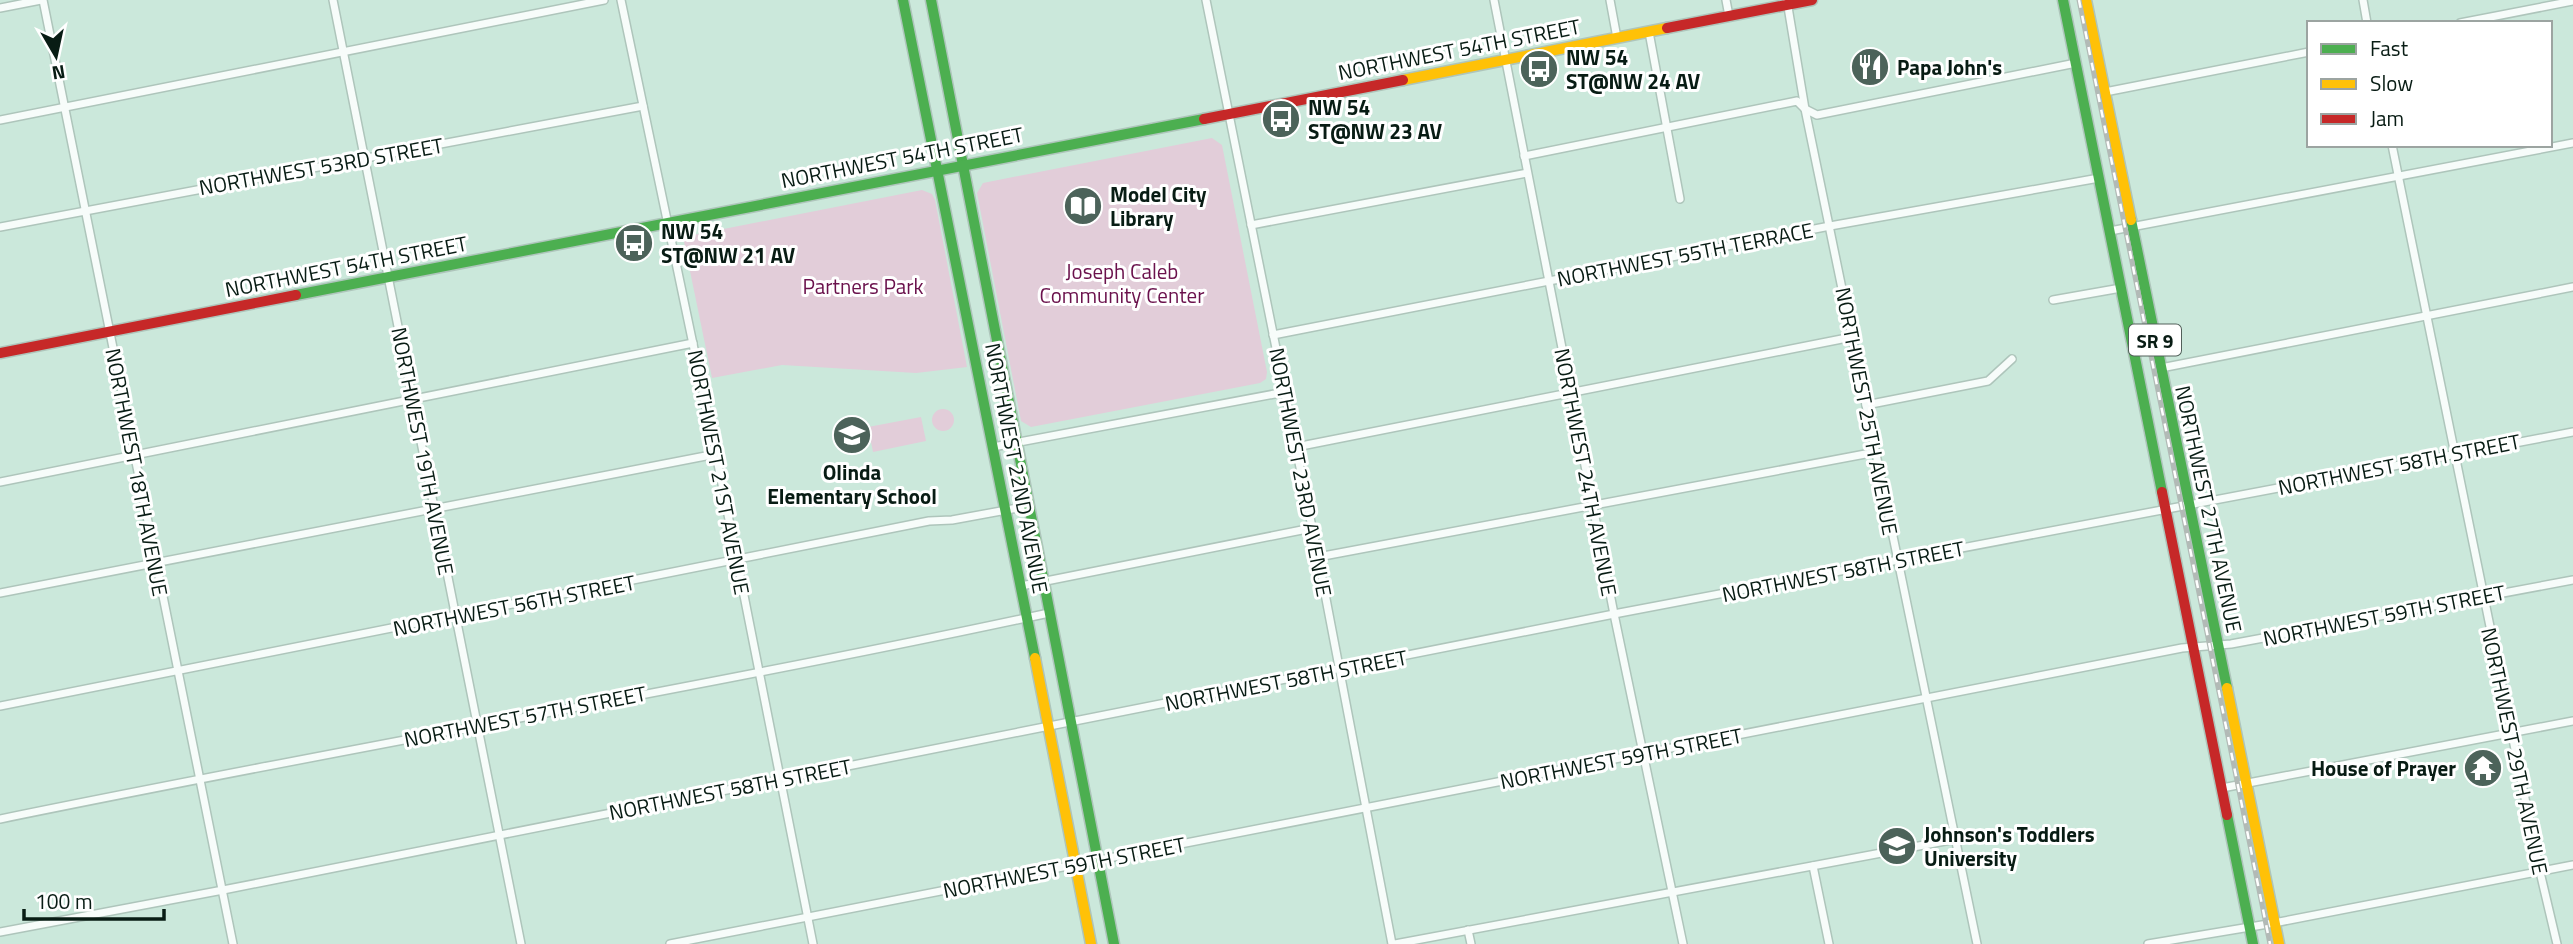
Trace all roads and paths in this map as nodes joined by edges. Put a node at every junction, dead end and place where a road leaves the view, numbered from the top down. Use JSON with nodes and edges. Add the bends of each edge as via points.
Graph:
{"nodes":[{"id":1,"x":42,"y":0,"type":"edge"},
{"id":2,"x":333,"y":0,"type":"edge"},
{"id":3,"x":604,"y":0,"type":"edge"},
{"id":4,"x":621,"y":0,"type":"edge"},
{"id":5,"x":903,"y":0,"type":"edge"},
{"id":6,"x":931,"y":0,"type":"edge"},
{"id":7,"x":1206,"y":0,"type":"edge"},
{"id":8,"x":1494,"y":0,"type":"edge"},
{"id":9,"x":1610,"y":0,"type":"edge"},
{"id":10,"x":1726,"y":0,"type":"edge"},
{"id":11,"x":1812,"y":0,"type":"edge"},
{"id":12,"x":2063,"y":0,"type":"edge"},
{"id":13,"x":2086,"y":0,"type":"edge"},
{"id":14,"x":2363,"y":0,"type":"edge"},
{"id":15,"x":2573,"y":1,"type":"edge"},
{"id":16,"x":1788,"y":2,"type":"edge"},
{"id":17,"x":0,"y":8,"type":"edge"},
{"id":18,"x":1729,"y":16,"type":"junction"},
{"id":19,"x":2367,"y":21,"type":"edge"},
{"id":20,"x":2470,"y":21,"type":"edge"},
{"id":21,"x":1649,"y":32,"type":"junction"},
{"id":22,"x":1617,"y":38,"type":"junction"},
{"id":23,"x":344,"y":52,"type":"junction"},
{"id":24,"x":2307,"y":52,"type":"edge"},
{"id":25,"x":1505,"y":59,"type":"junction"},
{"id":26,"x":2076,"y":63,"type":"junction"},
{"id":27,"x":2105,"y":92,"type":"junction"},
{"id":28,"x":65,"y":106,"type":"junction"},
{"id":29,"x":643,"y":106,"type":"junction"},
{"id":30,"x":1805,"y":109,"type":"junction"},
{"id":31,"x":1229,"y":113,"type":"junction"},
{"id":32,"x":0,"y":120,"type":"edge"},
{"id":33,"x":1668,"y":126,"type":"junction"},
{"id":34,"x":2573,"y":143,"type":"edge"},
{"id":35,"x":2392,"y":147,"type":"edge"},
{"id":36,"x":2552,"y":147,"type":"edge"},
{"id":37,"x":2552,"y":147,"type":"edge"},
{"id":38,"x":1524,"y":156,"type":"junction"},
{"id":39,"x":365,"y":158,"type":"junction"},
{"id":40,"x":961,"y":166,"type":"junction"},
{"id":41,"x":939,"y":171,"type":"junction"},
{"id":42,"x":1527,"y":173,"type":"junction"},
{"id":43,"x":2398,"y":176,"type":"junction"},
{"id":44,"x":2099,"y":178,"type":"junction"},
{"id":45,"x":1680,"y":199,"type":"dead end"},
{"id":46,"x":85,"y":209,"type":"junction"},
{"id":47,"x":668,"y":221,"type":"junction"},
{"id":48,"x":1251,"y":225,"type":"junction"},
{"id":49,"x":1830,"y":226,"type":"junction"},
{"id":50,"x":0,"y":227,"type":"edge"},
{"id":51,"x":2133,"y":227,"type":"junction"},
{"id":52,"x":2110,"y":231,"type":"junction"},
{"id":53,"x":388,"y":277,"type":"junction"},
{"id":54,"x":1549,"y":281,"type":"junction"},
{"id":55,"x":2573,"y":287,"type":"edge"},
{"id":56,"x":2122,"y":289,"type":"junction"},
{"id":57,"x":2053,"y":300,"type":"dead end"},
{"id":58,"x":2427,"y":316,"type":"junction"},
{"id":59,"x":109,"y":332,"type":"junction"},
{"id":60,"x":1273,"y":335,"type":"junction"},
{"id":61,"x":1852,"y":337,"type":"junction"},
{"id":62,"x":693,"y":343,"type":"junction"},
{"id":63,"x":0,"y":353,"type":"edge"},
{"id":64,"x":2011,"y":359,"type":"dead end"},
{"id":65,"x":2161,"y":368,"type":"junction"},
{"id":66,"x":1284,"y":392,"type":"junction"},
{"id":67,"x":1571,"y":394,"type":"junction"},
{"id":68,"x":413,"y":399,"type":"junction"},
{"id":69,"x":1866,"y":405,"type":"junction"},
{"id":70,"x":2573,"y":432,"type":"edge"},
{"id":71,"x":1016,"y":443,"type":"junction"},
{"id":72,"x":993,"y":447,"type":"junction"},
{"id":73,"x":1296,"y":447,"type":"junction"},
{"id":74,"x":1876,"y":452,"type":"junction"},
{"id":75,"x":134,"y":454,"type":"junction"},
{"id":76,"x":716,"y":454,"type":"junction"},
{"id":77,"x":2455,"y":454,"type":"junction"},
{"id":78,"x":0,"y":482,"type":"edge"},
{"id":79,"x":2188,"y":504,"type":"junction"},
{"id":80,"x":1594,"y":505,"type":"junction"},
{"id":81,"x":1028,"y":506,"type":"junction"},
{"id":82,"x":2167,"y":508,"type":"junction"},
{"id":83,"x":435,"y":509,"type":"junction"},
{"id":84,"x":1006,"y":510,"type":"junction"},
{"id":85,"x":1312,"y":528,"type":"junction"},
{"id":86,"x":1318,"y":557,"type":"junction"},
{"id":87,"x":155,"y":562,"type":"junction"},
{"id":88,"x":736,"y":562,"type":"junction"},
{"id":89,"x":1898,"y":562,"type":"junction"},
{"id":90,"x":2573,"y":580,"type":"edge"},
{"id":91,"x":1043,"y":582,"type":"junction"},
{"id":92,"x":1021,"y":586,"type":"junction"},
{"id":93,"x":0,"y":593,"type":"edge"},
{"id":94,"x":2484,"y":597,"type":"junction"},
{"id":95,"x":1049,"y":613,"type":"junction"},
{"id":96,"x":1614,"y":614,"type":"junction"},
{"id":97,"x":456,"y":617,"type":"junction"},
{"id":98,"x":1027,"y":618,"type":"junction"},
{"id":99,"x":2217,"y":645,"type":"junction"},
{"id":100,"x":2194,"y":647,"type":"junction"},
{"id":101,"x":1340,"y":670,"type":"junction"},
{"id":102,"x":758,"y":671,"type":"junction"},
{"id":103,"x":177,"y":672,"type":"junction"},
{"id":104,"x":1928,"y":698,"type":"junction"},
{"id":105,"x":0,"y":706,"type":"edge"},
{"id":106,"x":1070,"y":721,"type":"junction"},
{"id":107,"x":2573,"y":721,"type":"edge"},
{"id":108,"x":478,"y":726,"type":"junction"},
{"id":109,"x":1048,"y":726,"type":"junction"},
{"id":110,"x":2512,"y":733,"type":"junction"},
{"id":111,"x":1643,"y":755,"type":"junction"},
{"id":112,"x":200,"y":778,"type":"junction"},
{"id":113,"x":779,"y":779,"type":"junction"},
{"id":114,"x":2245,"y":783,"type":"junction"},
{"id":115,"x":2222,"y":788,"type":"junction"},
{"id":116,"x":1365,"y":807,"type":"junction"},
{"id":117,"x":0,"y":819,"type":"edge"},
{"id":118,"x":499,"y":834,"type":"junction"},
{"id":119,"x":1956,"y":839,"type":"junction"},
{"id":120,"x":1098,"y":860,"type":"junction"},
{"id":121,"x":1075,"y":865,"type":"junction"},
{"id":122,"x":2573,"y":865,"type":"edge"},
{"id":123,"x":1813,"y":866,"type":"junction"},
{"id":124,"x":2540,"y":872,"type":"junction"},
{"id":125,"x":223,"y":890,"type":"junction"},
{"id":126,"x":1671,"y":891,"type":"junction"},
{"id":127,"x":808,"y":918,"type":"junction"},
{"id":128,"x":2274,"y":923,"type":"junction"},
{"id":129,"x":2249,"y":925,"type":"junction"},
{"id":130,"x":1468,"y":930,"type":"junction"},
{"id":131,"x":0,"y":932,"type":"edge"},
{"id":132,"x":233,"y":944,"type":"edge"},
{"id":133,"x":521,"y":944,"type":"edge"},
{"id":134,"x":670,"y":944,"type":"edge"},
{"id":135,"x":813,"y":944,"type":"edge"},
{"id":136,"x":1091,"y":944,"type":"edge"},
{"id":137,"x":1114,"y":944,"type":"edge"},
{"id":138,"x":1393,"y":944,"type":"edge"},
{"id":139,"x":1471,"y":944,"type":"edge"},
{"id":140,"x":1683,"y":944,"type":"edge"},
{"id":141,"x":1829,"y":944,"type":"edge"},
{"id":142,"x":1977,"y":944,"type":"edge"},
{"id":143,"x":2148,"y":944,"type":"edge"},
{"id":144,"x":2253,"y":944,"type":"edge"},
{"id":145,"x":2279,"y":944,"type":"edge"},
{"id":146,"x":2557,"y":944,"type":"edge"}],
"edges":[{"from":1,"to":17,"type":"street"},
{"from":1,"to":28,"type":"street","name":"NORTHWEST 18TH AVENUE"},
{"from":2,"to":23,"type":"street","name":"NORTHWEST 19TH AVENUE"},
{"from":3,"to":23,"type":"street"},
{"from":4,"to":29,"type":"street","name":"NORTHWEST 21ST AVENUE"},
{"from":5,"to":41,"type":"main road","name":"NORTHWEST 22ND AVENUE"},
{"from":6,"to":40,"type":"main road","name":"NORTHWEST 22ND AVENUE"},
{"from":7,"to":31,"type":"street","name":"NORTHWEST 23RD AVENUE"},
{"from":8,"to":25,"type":"street","name":"NORTHWEST 24TH AVENUE"},
{"from":9,"to":22,"type":"street"},
{"from":10,"to":18,"type":"street"},
{"from":11,"to":16,"type":"main road","name":"NORTHWEST 54TH STREET"},
{"from":12,"to":26,"type":"main road","name":"NORTHWEST 27TH AVENUE","number":"SR 9"},
{"from":13,"to":27,"type":"main road","name":"NORTHWEST 27TH AVENUE","number":"SR 9"},
{"from":14,"to":19,"type":"street"},
{"from":15,"to":20,"type":"street"},
{"from":16,"to":18,"type":"main road","name":"NORTHWEST 54TH STREET"},
{"from":16,"to":30,"type":"street","name":"NORTHWEST 25TH AVENUE"},
{"from":18,"to":21,"type":"main road","name":"NORTHWEST 54TH STREET"},
{"from":21,"to":22,"type":"main road","name":"NORTHWEST 54TH STREET"},
{"from":21,"to":33,"type":"street"},
{"from":22,"to":25,"type":"main road","name":"NORTHWEST 54TH STREET"},
{"from":23,"to":28,"type":"street"},
{"from":23,"to":39,"type":"street","name":"NORTHWEST 19TH AVENUE"},
{"from":24,"to":27,"type":"street"},
{"from":25,"to":31,"type":"main road","name":"NORTHWEST 54TH STREET"},
{"from":25,"to":38,"type":"street","name":"NORTHWEST 24TH AVENUE"},
{"from":26,"to":30,"type":"street","via":[[1817,115]]},
{"from":26,"to":44,"type":"main road","name":"NORTHWEST 27TH AVENUE","number":"SR 9"},
{"from":27,"to":51,"type":"main road","name":"NORTHWEST 27TH AVENUE","number":"SR 9"},
{"from":28,"to":32,"type":"street"},
{"from":28,"to":46,"type":"street","name":"NORTHWEST 18TH AVENUE"},
{"from":29,"to":39,"type":"street","name":"NORTHWEST 53RD STREET"},
{"from":29,"to":47,"type":"street","name":"NORTHWEST 21ST AVENUE"},
{"from":30,"to":33,"type":"street","via":[[1797,101]]},
{"from":30,"to":49,"type":"street","name":"NORTHWEST 25TH AVENUE"},
{"from":31,"to":40,"type":"main road","name":"NORTHWEST 54TH STREET"},
{"from":31,"to":48,"type":"street","name":"NORTHWEST 23RD AVENUE"},
{"from":33,"to":38,"type":"street"},
{"from":33,"to":45,"type":"street"},
{"from":34,"to":37,"type":"street"},
{"from":35,"to":43,"type":"street","name":"NORTHWEST 29TH AVENUE"},
{"from":36,"to":43,"type":"street"},
{"from":38,"to":42,"type":"street","name":"NORTHWEST 24TH AVENUE"},
{"from":39,"to":46,"type":"street","name":"NORTHWEST 53RD STREET"},
{"from":39,"to":53,"type":"street","name":"NORTHWEST 19TH AVENUE"},
{"from":40,"to":41,"type":"main road","name":"NORTHWEST 54TH STREET"},
{"from":40,"to":71,"type":"main road","name":"NORTHWEST 22ND AVENUE"},
{"from":41,"to":47,"type":"main road","name":"NORTHWEST 54TH STREET"},
{"from":41,"to":72,"type":"main road","name":"NORTHWEST 22ND AVENUE"},
{"from":42,"to":48,"type":"street"},
{"from":42,"to":54,"type":"street","name":"NORTHWEST 24TH AVENUE"},
{"from":43,"to":51,"type":"street"},
{"from":43,"to":58,"type":"street","name":"NORTHWEST 29TH AVENUE"},
{"from":44,"to":49,"type":"street","name":"NORTHWEST 55TH TERRACE"},
{"from":44,"to":52,"type":"main road","name":"NORTHWEST 27TH AVENUE","number":"SR 9"},
{"from":46,"to":50,"type":"street","name":"NORTHWEST 53RD STREET"},
{"from":46,"to":59,"type":"street","name":"NORTHWEST 18TH AVENUE"},
{"from":47,"to":53,"type":"main road","name":"NORTHWEST 54TH STREET"},
{"from":47,"to":62,"type":"street","name":"NORTHWEST 21ST AVENUE"},
{"from":48,"to":60,"type":"street","name":"NORTHWEST 23RD AVENUE"},
{"from":49,"to":54,"type":"street","name":"NORTHWEST 55TH TERRACE"},
{"from":49,"to":61,"type":"street","name":"NORTHWEST 25TH AVENUE"},
{"from":51,"to":52,"type":"street"},
{"from":51,"to":65,"type":"main road","name":"NORTHWEST 27TH AVENUE","number":"SR 9"},
{"from":52,"to":56,"type":"main road","name":"NORTHWEST 27TH AVENUE","number":"SR 9"},
{"from":53,"to":59,"type":"main road","name":"NORTHWEST 54TH STREET"},
{"from":53,"to":68,"type":"street","name":"NORTHWEST 19TH AVENUE"},
{"from":54,"to":60,"type":"street","name":"NORTHWEST 55TH TERRACE"},
{"from":54,"to":67,"type":"street","name":"NORTHWEST 24TH AVENUE"},
{"from":55,"to":58,"type":"street"},
{"from":56,"to":57,"type":"street"},
{"from":56,"to":82,"type":"main road","name":"NORTHWEST 27TH AVENUE","number":"SR 9"},
{"from":58,"to":65,"type":"street"},
{"from":58,"to":77,"type":"street","name":"NORTHWEST 29TH AVENUE"},
{"from":59,"to":63,"type":"main road","name":"NORTHWEST 54TH STREET"},
{"from":59,"to":75,"type":"street","name":"NORTHWEST 18TH AVENUE"},
{"from":60,"to":66,"type":"street","name":"NORTHWEST 23RD AVENUE"},
{"from":61,"to":67,"type":"street"},
{"from":61,"to":69,"type":"street","name":"NORTHWEST 25TH AVENUE"},
{"from":62,"to":68,"type":"street"},
{"from":62,"to":76,"type":"street","name":"NORTHWEST 21ST AVENUE"},
{"from":64,"to":69,"type":"street","via":[[1988,381]]},
{"from":65,"to":79,"type":"main road","name":"NORTHWEST 27TH AVENUE","number":"SR 9"},
{"from":66,"to":71,"type":"street"},
{"from":66,"to":73,"type":"street","name":"NORTHWEST 23RD AVENUE"},
{"from":67,"to":73,"type":"street"},
{"from":67,"to":80,"type":"street","name":"NORTHWEST 24TH AVENUE"},
{"from":68,"to":75,"type":"street"},
{"from":68,"to":83,"type":"street","name":"NORTHWEST 19TH AVENUE"},
{"from":69,"to":74,"type":"street","name":"NORTHWEST 25TH AVENUE"},
{"from":70,"to":77,"type":"street","name":"NORTHWEST 58TH STREET"},
{"from":71,"to":72,"type":"street"},
{"from":71,"to":81,"type":"main road","name":"NORTHWEST 22ND AVENUE"},
{"from":72,"to":84,"type":"main road","name":"NORTHWEST 22ND AVENUE"},
{"from":73,"to":85,"type":"street","name":"NORTHWEST 23RD AVENUE"},
{"from":74,"to":80,"type":"street"},
{"from":74,"to":89,"type":"street","name":"NORTHWEST 25TH AVENUE"},
{"from":75,"to":78,"type":"street"},
{"from":75,"to":87,"type":"street","name":"NORTHWEST 18TH AVENUE"},
{"from":76,"to":83,"type":"street"},
{"from":76,"to":88,"type":"street","name":"NORTHWEST 21ST AVENUE"},
{"from":77,"to":79,"type":"street","name":"NORTHWEST 58TH STREET"},
{"from":77,"to":94,"type":"street","name":"NORTHWEST 29TH AVENUE"},
{"from":79,"to":82,"type":"street","name":"NORTHWEST 58TH STREET"},
{"from":79,"to":99,"type":"main road","name":"NORTHWEST 27TH AVENUE","number":"SR 9"},
{"from":80,"to":86,"type":"street"},
{"from":80,"to":96,"type":"street","name":"NORTHWEST 24TH AVENUE"},
{"from":81,"to":84,"type":"street","name":"NORTHWEST 56TH STREET"},
{"from":81,"to":91,"type":"main road","name":"NORTHWEST 22ND AVENUE"},
{"from":82,"to":89,"type":"street","name":"NORTHWEST 58TH STREET"},
{"from":82,"to":100,"type":"main road","name":"NORTHWEST 27TH AVENUE","number":"SR 9"},
{"from":83,"to":87,"type":"street"},
{"from":83,"to":97,"type":"street","name":"NORTHWEST 19TH AVENUE"},
{"from":84,"to":88,"type":"street","name":"NORTHWEST 56TH STREET"},
{"from":84,"to":92,"type":"main road","name":"NORTHWEST 22ND AVENUE"},
{"from":85,"to":86,"type":"street","name":"NORTHWEST 23RD AVENUE"},
{"from":85,"to":91,"type":"street"},
{"from":86,"to":101,"type":"street","name":"NORTHWEST 23RD AVENUE"},
{"from":87,"to":93,"type":"street"},
{"from":87,"to":103,"type":"street","name":"NORTHWEST 18TH AVENUE"},
{"from":88,"to":97,"type":"street","name":"NORTHWEST 56TH STREET"},
{"from":88,"to":102,"type":"street","name":"NORTHWEST 21ST AVENUE"},
{"from":89,"to":96,"type":"street","name":"NORTHWEST 58TH STREET"},
{"from":89,"to":104,"type":"street","name":"NORTHWEST 25TH AVENUE"},
{"from":90,"to":94,"type":"street","name":"NORTHWEST 59TH STREET"},
{"from":91,"to":92,"type":"street"},
{"from":91,"to":95,"type":"main road","name":"NORTHWEST 22ND AVENUE"},
{"from":92,"to":98,"type":"main road","name":"NORTHWEST 22ND AVENUE"},
{"from":94,"to":99,"type":"street","name":"NORTHWEST 59TH STREET"},
{"from":94,"to":110,"type":"street","name":"NORTHWEST 29TH AVENUE"},
{"from":95,"to":98,"type":"street","name":"NORTHWEST 57TH STREET"},
{"from":95,"to":106,"type":"main road","name":"NORTHWEST 22ND AVENUE"},
{"from":96,"to":101,"type":"street","name":"NORTHWEST 58TH STREET"},
{"from":96,"to":111,"type":"street","name":"NORTHWEST 24TH AVENUE"},
{"from":97,"to":103,"type":"street","name":"NORTHWEST 56TH STREET"},
{"from":97,"to":108,"type":"street","name":"NORTHWEST 19TH AVENUE"},
{"from":98,"to":102,"type":"street","name":"NORTHWEST 57TH STREET"},
{"from":98,"to":109,"type":"main road","name":"NORTHWEST 22ND AVENUE"},
{"from":99,"to":100,"type":"street","name":"NORTHWEST 59TH STREET"},
{"from":99,"to":114,"type":"main road","name":"NORTHWEST 27TH AVENUE","number":"SR 9"},
{"from":100,"to":104,"type":"street","name":"NORTHWEST 59TH STREET"},
{"from":100,"to":115,"type":"main road","name":"NORTHWEST 27TH AVENUE","number":"SR 9"},
{"from":101,"to":106,"type":"street","name":"NORTHWEST 58TH STREET"},
{"from":101,"to":116,"type":"street","name":"NORTHWEST 23RD AVENUE"},
{"from":102,"to":108,"type":"street","name":"NORTHWEST 57TH STREET"},
{"from":102,"to":113,"type":"street","name":"NORTHWEST 21ST AVENUE"},
{"from":103,"to":105,"type":"street","name":"NORTHWEST 56TH STREET"},
{"from":103,"to":112,"type":"street","name":"NORTHWEST 18TH AVENUE"},
{"from":104,"to":111,"type":"street","name":"NORTHWEST 59TH STREET"},
{"from":104,"to":119,"type":"street","name":"NORTHWEST 25TH AVENUE"},
{"from":106,"to":109,"type":"street","name":"NORTHWEST 58TH STREET"},
{"from":106,"to":120,"type":"main road","name":"NORTHWEST 22ND AVENUE"},
{"from":107,"to":110,"type":"street"},
{"from":108,"to":112,"type":"street","name":"NORTHWEST 57TH STREET"},
{"from":108,"to":118,"type":"street","name":"NORTHWEST 19TH AVENUE"},
{"from":109,"to":113,"type":"street","name":"NORTHWEST 58TH STREET"},
{"from":109,"to":121,"type":"main road","name":"NORTHWEST 22ND AVENUE"},
{"from":110,"to":114,"type":"street"},
{"from":110,"to":124,"type":"street","name":"NORTHWEST 29TH AVENUE"},
{"from":111,"to":116,"type":"street","name":"NORTHWEST 59TH STREET"},
{"from":111,"to":126,"type":"street","name":"NORTHWEST 24TH AVENUE"},
{"from":112,"to":117,"type":"street","name":"NORTHWEST 57TH STREET"},
{"from":112,"to":125,"type":"street","name":"NORTHWEST 18TH AVENUE"},
{"from":113,"to":118,"type":"street","name":"NORTHWEST 58TH STREET"},
{"from":113,"to":127,"type":"street","name":"NORTHWEST 21ST AVENUE"},
{"from":114,"to":115,"type":"street"},
{"from":114,"to":128,"type":"main road","name":"NORTHWEST 27TH AVENUE","number":"SR 9"},
{"from":115,"to":129,"type":"main road","name":"NORTHWEST 27TH AVENUE","number":"SR 9"},
{"from":116,"to":120,"type":"street","name":"NORTHWEST 59TH STREET"},
{"from":116,"to":138,"type":"street","name":"NORTHWEST 23RD AVENUE"},
{"from":118,"to":125,"type":"street","name":"NORTHWEST 58TH STREET"},
{"from":118,"to":133,"type":"street","name":"NORTHWEST 19TH AVENUE"},
{"from":119,"to":123,"type":"street"},
{"from":119,"to":142,"type":"street","name":"NORTHWEST 25TH AVENUE"},
{"from":120,"to":121,"type":"street","name":"NORTHWEST 59TH STREET"},
{"from":120,"to":137,"type":"main road","name":"NORTHWEST 22ND AVENUE"},
{"from":121,"to":127,"type":"street","name":"NORTHWEST 59TH STREET"},
{"from":121,"to":136,"type":"main road","name":"NORTHWEST 22ND AVENUE"},
{"from":122,"to":124,"type":"street"},
{"from":123,"to":126,"type":"street"},
{"from":123,"to":141,"type":"street"},
{"from":124,"to":128,"type":"street"},
{"from":124,"to":146,"type":"street","name":"NORTHWEST 29TH AVENUE"},
{"from":125,"to":131,"type":"street","name":"NORTHWEST 58TH STREET"},
{"from":125,"to":132,"type":"street","name":"NORTHWEST 18TH AVENUE"},
{"from":126,"to":130,"type":"street"},
{"from":126,"to":140,"type":"street","name":"NORTHWEST 24TH AVENUE"},
{"from":127,"to":134,"type":"street","name":"NORTHWEST 59TH STREET"},
{"from":127,"to":135,"type":"street","name":"NORTHWEST 21ST AVENUE"},
{"from":128,"to":129,"type":"street"},
{"from":128,"to":145,"type":"main road","name":"NORTHWEST 27TH AVENUE","number":"SR 9"},
{"from":129,"to":143,"type":"street"},
{"from":129,"to":144,"type":"main road","name":"NORTHWEST 27TH AVENUE","number":"SR 9"},
{"from":130,"to":138,"type":"street"},
{"from":130,"to":139,"type":"street"}]}
